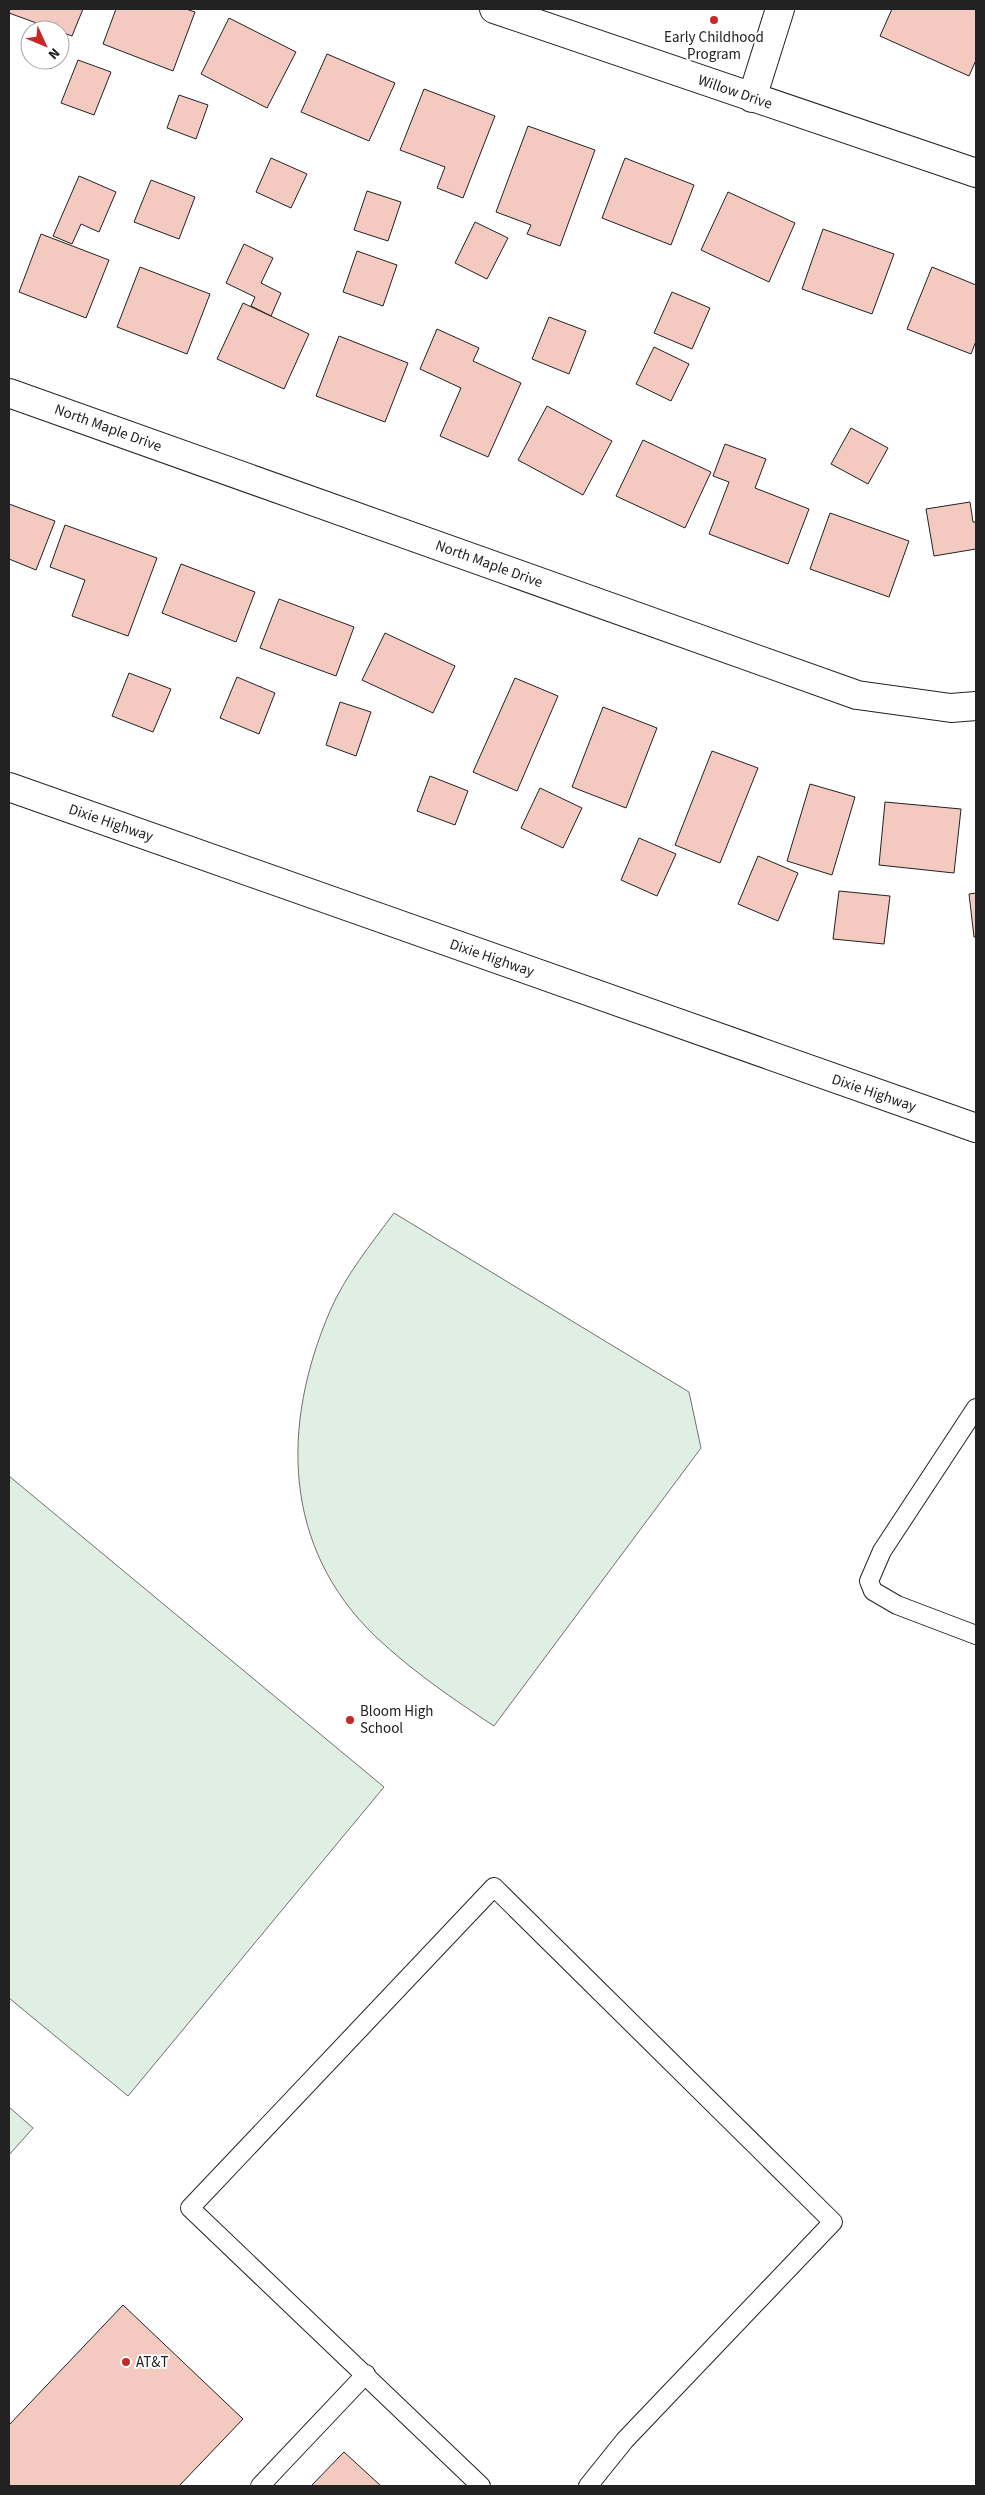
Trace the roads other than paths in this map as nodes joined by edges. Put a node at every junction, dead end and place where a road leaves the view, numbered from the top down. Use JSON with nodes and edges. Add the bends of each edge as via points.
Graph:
{"nodes":[{"id":1,"x":494,"y":9,"type":"edge"},
{"id":2,"x":780,"y":9,"type":"edge"},
{"id":3,"x":752,"y":98,"type":"junction"},
{"id":4,"x":976,"y":173,"type":"edge"},
{"id":5,"x":9,"y":393,"type":"edge"},
{"id":6,"x":976,"y":706,"type":"edge"},
{"id":7,"x":9,"y":787,"type":"edge"},
{"id":8,"x":976,"y":1128,"type":"edge"},
{"id":9,"x":976,"y":1408,"type":"edge"},
{"id":10,"x":976,"y":1635,"type":"edge"},
{"id":11,"x":366,"y":2374,"type":"junction"},
{"id":12,"x":260,"y":2486,"type":"edge"},
{"id":13,"x":481,"y":2486,"type":"edge"},
{"id":14,"x":588,"y":2486,"type":"edge"}],
"edges":[{"from":1,"to":3,"type":"street","name":"Willow Drive"},
{"from":2,"to":3,"type":"street"},
{"from":3,"to":4,"type":"street","name":"Willow Drive"},
{"from":5,"to":6,"type":"street","name":"North Maple Drive","via":[[857,695],[951,708]]},
{"from":7,"to":8,"type":"street","name":"Dixie Highway"},
{"from":9,"to":10,"type":"lane","via":[[882,1551],[870,1581],[873,1591],[897,1605]]},
{"from":11,"to":12,"type":"lane"},
{"from":11,"to":13,"type":"lane"},
{"from":11,"to":14,"type":"lane","via":[[190,2208],[494,1887],[833,2222],[625,2440]]}]}
